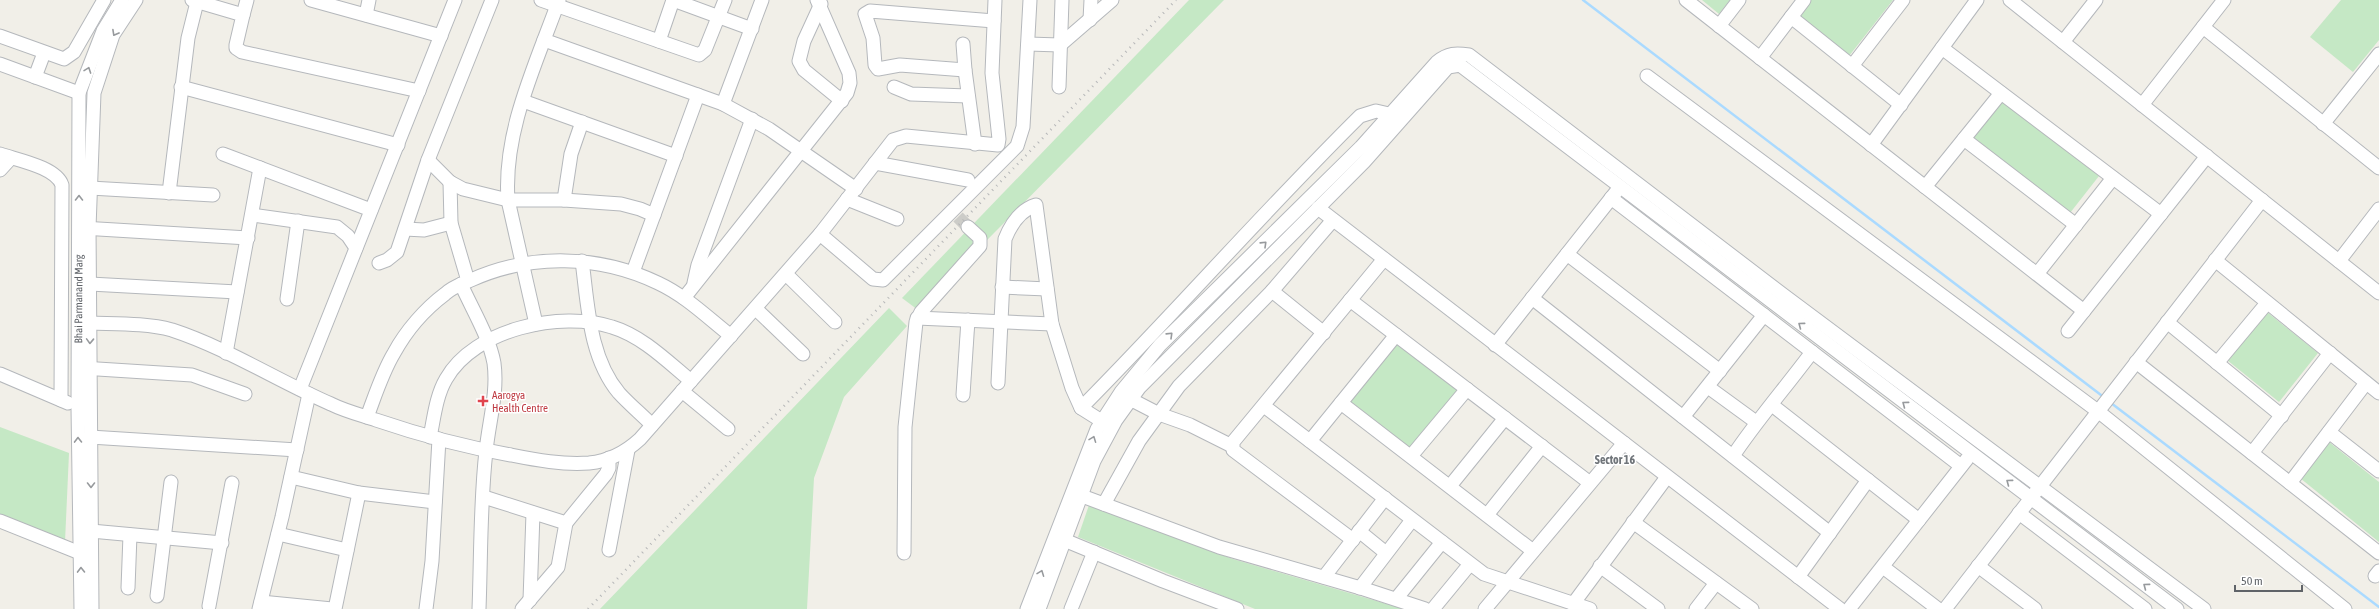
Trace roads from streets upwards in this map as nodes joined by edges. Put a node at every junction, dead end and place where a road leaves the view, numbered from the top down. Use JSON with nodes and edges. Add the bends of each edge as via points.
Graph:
{"nodes":[{"id":1,"x":104,"y":0,"type":"edge"},
{"id":2,"x":122,"y":0,"type":"edge"},
{"id":3,"x":136,"y":0,"type":"edge"},
{"id":4,"x":247,"y":0,"type":"edge"},
{"id":5,"x":311,"y":0,"type":"edge"},
{"id":6,"x":369,"y":0,"type":"edge"},
{"id":7,"x":455,"y":0,"type":"edge"},
{"id":8,"x":492,"y":0,"type":"edge"},
{"id":9,"x":541,"y":0,"type":"edge"},
{"id":10,"x":725,"y":0,"type":"edge"},
{"id":11,"x":762,"y":0,"type":"edge"},
{"id":12,"x":995,"y":0,"type":"edge"},
{"id":13,"x":1030,"y":0,"type":"edge"},
{"id":14,"x":1062,"y":0,"type":"edge"},
{"id":15,"x":1091,"y":0,"type":"edge"},
{"id":16,"x":1112,"y":0,"type":"edge"},
{"id":17,"x":1686,"y":0,"type":"edge"},
{"id":18,"x":1739,"y":0,"type":"edge"},
{"id":19,"x":1804,"y":0,"type":"edge"},
{"id":20,"x":1903,"y":0,"type":"edge"},
{"id":21,"x":1977,"y":0,"type":"edge"},
{"id":22,"x":2010,"y":0,"type":"edge"},
{"id":23,"x":2096,"y":0,"type":"edge"},
{"id":24,"x":2224,"y":0,"type":"edge"},
{"id":25,"x":195,"y":1,"type":"edge"},
{"id":26,"x":819,"y":2,"type":"edge"},
{"id":27,"x":558,"y":3,"type":"edge"},
{"id":28,"x":243,"y":15,"type":"junction"},
{"id":29,"x":366,"y":15,"type":"junction"},
{"id":30,"x":718,"y":16,"type":"junction"},
{"id":31,"x":1791,"y":17,"type":"junction"},
{"id":32,"x":1090,"y":20,"type":"junction"},
{"id":33,"x":994,"y":21,"type":"junction"},
{"id":34,"x":1719,"y":26,"type":"junction"},
{"id":35,"x":2203,"y":27,"type":"junction"},
{"id":36,"x":752,"y":29,"type":"junction"},
{"id":37,"x":0,"y":36,"type":"edge"},
{"id":38,"x":441,"y":36,"type":"junction"},
{"id":39,"x":544,"y":40,"type":"junction"},
{"id":40,"x":659,"y":42,"type":"junction"},
{"id":41,"x":2063,"y":42,"type":"junction"},
{"id":42,"x":963,"y":44,"type":"dead end"},
{"id":43,"x":1028,"y":44,"type":"junction"},
{"id":44,"x":1060,"y":45,"type":"junction"},
{"id":45,"x":1942,"y":48,"type":"junction"},
{"id":46,"x":44,"y":53,"type":"junction"},
{"id":47,"x":2379,"y":54,"type":"edge"},
{"id":48,"x":1760,"y":58,"type":"junction"},
{"id":49,"x":1452,"y":59,"type":"junction"},
{"id":50,"x":0,"y":64,"type":"edge"},
{"id":51,"x":1852,"y":66,"type":"junction"},
{"id":52,"x":965,"y":70,"type":"junction"},
{"id":53,"x":1647,"y":76,"type":"dead end"},
{"id":54,"x":35,"y":77,"type":"junction"},
{"id":55,"x":181,"y":87,"type":"junction"},
{"id":56,"x":894,"y":87,"type":"dead end"},
{"id":57,"x":1058,"y":87,"type":"dead end"},
{"id":58,"x":419,"y":91,"type":"junction"},
{"id":59,"x":79,"y":93,"type":"junction"},
{"id":60,"x":2001,"y":93,"type":"junction"},
{"id":61,"x":698,"y":95,"type":"junction"},
{"id":62,"x":968,"y":96,"type":"junction"},
{"id":63,"x":523,"y":100,"type":"junction"},
{"id":64,"x":842,"y":101,"type":"junction"},
{"id":65,"x":723,"y":104,"type":"junction"},
{"id":66,"x":1900,"y":105,"type":"junction"},
{"id":67,"x":2142,"y":105,"type":"junction"},
{"id":68,"x":1389,"y":114,"type":"junction"},
{"id":69,"x":752,"y":119,"type":"junction"},
{"id":70,"x":582,"y":122,"type":"junction"},
{"id":71,"x":2323,"y":124,"type":"junction"},
{"id":72,"x":1964,"y":139,"type":"junction"},
{"id":73,"x":975,"y":144,"type":"junction"},
{"id":74,"x":398,"y":145,"type":"junction"},
{"id":75,"x":1871,"y":145,"type":"junction"},
{"id":76,"x":802,"y":151,"type":"junction"},
{"id":77,"x":223,"y":154,"type":"dead end"},
{"id":78,"x":5,"y":156,"type":"edge"},
{"id":79,"x":676,"y":156,"type":"junction"},
{"id":80,"x":2207,"y":156,"type":"junction"},
{"id":81,"x":428,"y":160,"type":"junction"},
{"id":82,"x":875,"y":162,"type":"junction"},
{"id":83,"x":260,"y":168,"type":"junction"},
{"id":84,"x":2379,"y":168,"type":"edge"},
{"id":85,"x":0,"y":170,"type":"edge"},
{"id":86,"x":2113,"y":178,"type":"junction"},
{"id":87,"x":968,"y":180,"type":"dead end"},
{"id":88,"x":450,"y":182,"type":"junction"},
{"id":89,"x":1620,"y":187,"type":"junction"},
{"id":90,"x":1925,"y":187,"type":"junction"},
{"id":91,"x":90,"y":188,"type":"junction"},
{"id":92,"x":856,"y":189,"type":"junction"},
{"id":93,"x":169,"y":193,"type":"junction"},
{"id":94,"x":213,"y":195,"type":"dead end"},
{"id":95,"x":1611,"y":198,"type":"junction"},
{"id":96,"x":847,"y":199,"type":"junction"},
{"id":97,"x":508,"y":200,"type":"junction"},
{"id":98,"x":564,"y":200,"type":"junction"},
{"id":99,"x":2262,"y":200,"type":"junction"},
{"id":100,"x":1318,"y":208,"type":"junction"},
{"id":101,"x":2379,"y":209,"type":"edge"},
{"id":102,"x":371,"y":210,"type":"junction"},
{"id":103,"x":2161,"y":214,"type":"junction"},
{"id":104,"x":252,"y":216,"type":"junction"},
{"id":105,"x":654,"y":216,"type":"junction"},
{"id":106,"x":897,"y":219,"type":"dead end"},
{"id":107,"x":1333,"y":220,"type":"junction"},
{"id":108,"x":298,"y":221,"type":"junction"},
{"id":109,"x":451,"y":223,"type":"junction"},
{"id":110,"x":2076,"y":225,"type":"junction"},
{"id":111,"x":968,"y":227,"type":"tunnel mouth"},
{"id":112,"x":84,"y":228,"type":"junction"},
{"id":113,"x":405,"y":229,"type":"junction"},
{"id":114,"x":820,"y":234,"type":"junction"},
{"id":115,"x":248,"y":238,"type":"junction"},
{"id":116,"x":356,"y":248,"type":"junction"},
{"id":117,"x":1567,"y":254,"type":"junction"},
{"id":118,"x":1384,"y":259,"type":"junction"},
{"id":119,"x":2215,"y":260,"type":"junction"},
{"id":120,"x":2339,"y":261,"type":"junction"},
{"id":121,"x":582,"y":262,"type":"junction"},
{"id":122,"x":379,"y":263,"type":"dead end"},
{"id":123,"x":522,"y":263,"type":"junction"},
{"id":124,"x":633,"y":272,"type":"junction"},
{"id":125,"x":786,"y":274,"type":"junction"},
{"id":126,"x":2037,"y":274,"type":"junction"},
{"id":127,"x":464,"y":283,"type":"junction"},
{"id":128,"x":90,"y":284,"type":"junction"},
{"id":129,"x":693,"y":286,"type":"junction"},
{"id":130,"x":1002,"y":287,"type":"junction"},
{"id":131,"x":1047,"y":289,"type":"junction"},
{"id":132,"x":1272,"y":291,"type":"junction"},
{"id":133,"x":237,"y":292,"type":"junction"},
{"id":134,"x":2379,"y":293,"type":"edge"},
{"id":135,"x":684,"y":298,"type":"junction"},
{"id":136,"x":1532,"y":298,"type":"junction"},
{"id":137,"x":287,"y":299,"type":"dead end"},
{"id":138,"x":1350,"y":300,"type":"junction"},
{"id":139,"x":2267,"y":303,"type":"junction"},
{"id":140,"x":756,"y":309,"type":"junction"},
{"id":141,"x":2084,"y":311,"type":"junction"},
{"id":142,"x":1764,"y":315,"type":"junction"},
{"id":143,"x":1171,"y":316,"type":"junction"},
{"id":144,"x":917,"y":318,"type":"junction"},
{"id":145,"x":968,"y":320,"type":"junction"},
{"id":146,"x":590,"y":322,"type":"junction"},
{"id":147,"x":835,"y":322,"type":"dead end"},
{"id":148,"x":1001,"y":322,"type":"junction"},
{"id":149,"x":2167,"y":322,"type":"junction"},
{"id":150,"x":90,"y":323,"type":"junction"},
{"id":151,"x":1183,"y":323,"type":"junction"},
{"id":152,"x":536,"y":324,"type":"junction"},
{"id":153,"x":1052,"y":324,"type":"junction"},
{"id":154,"x":2068,"y":331,"type":"dead end"},
{"id":155,"x":1324,"y":333,"type":"junction"},
{"id":156,"x":1396,"y":335,"type":"junction"},
{"id":157,"x":732,"y":336,"type":"junction"},
{"id":158,"x":487,"y":342,"type":"junction"},
{"id":159,"x":1495,"y":344,"type":"junction"},
{"id":160,"x":1812,"y":352,"type":"junction"},
{"id":161,"x":226,"y":353,"type":"junction"},
{"id":162,"x":2330,"y":353,"type":"junction"},
{"id":163,"x":802,"y":354,"type":"dead end"},
{"id":164,"x":2136,"y":362,"type":"junction"},
{"id":165,"x":2218,"y":363,"type":"junction"},
{"id":166,"x":84,"y":368,"type":"junction"},
{"id":167,"x":1720,"y":371,"type":"junction"},
{"id":168,"x":0,"y":374,"type":"edge"},
{"id":169,"x":691,"y":381,"type":"junction"},
{"id":170,"x":998,"y":383,"type":"dead end"},
{"id":171,"x":2366,"y":383,"type":"junction"},
{"id":172,"x":1708,"y":387,"type":"junction"},
{"id":173,"x":1467,"y":389,"type":"junction"},
{"id":174,"x":682,"y":391,"type":"junction"},
{"id":175,"x":304,"y":392,"type":"junction"},
{"id":176,"x":2379,"y":393,"type":"edge"},
{"id":177,"x":245,"y":394,"type":"dead end"},
{"id":178,"x":963,"y":395,"type":"dead end"},
{"id":179,"x":1130,"y":399,"type":"junction"},
{"id":180,"x":61,"y":400,"type":"junction"},
{"id":181,"x":1341,"y":403,"type":"junction"},
{"id":182,"x":1772,"y":405,"type":"junction"},
{"id":183,"x":1264,"y":406,"type":"junction"},
{"id":184,"x":78,"y":408,"type":"junction"},
{"id":185,"x":1081,"y":408,"type":"junction"},
{"id":186,"x":2098,"y":412,"type":"junction"},
{"id":187,"x":1159,"y":414,"type":"junction"},
{"id":188,"x":2282,"y":416,"type":"junction"},
{"id":189,"x":367,"y":417,"type":"junction"},
{"id":190,"x":1683,"y":417,"type":"junction"},
{"id":191,"x":1505,"y":418,"type":"junction"},
{"id":192,"x":1756,"y":422,"type":"junction"},
{"id":193,"x":652,"y":424,"type":"junction"},
{"id":194,"x":1107,"y":425,"type":"junction"},
{"id":195,"x":728,"y":429,"type":"dead end"},
{"id":196,"x":2329,"y":432,"type":"junction"},
{"id":197,"x":90,"y":437,"type":"junction"},
{"id":198,"x":435,"y":438,"type":"junction"},
{"id":199,"x":1310,"y":441,"type":"junction"},
{"id":200,"x":1981,"y":441,"type":"junction"},
{"id":201,"x":1624,"y":443,"type":"junction"},
{"id":202,"x":1232,"y":446,"type":"junction"},
{"id":203,"x":1542,"y":446,"type":"junction"},
{"id":204,"x":297,"y":450,"type":"junction"},
{"id":205,"x":628,"y":450,"type":"junction"},
{"id":206,"x":486,"y":451,"type":"junction"},
{"id":207,"x":1971,"y":453,"type":"junction"},
{"id":208,"x":2252,"y":453,"type":"junction"},
{"id":209,"x":1411,"y":456,"type":"junction"},
{"id":210,"x":1733,"y":456,"type":"junction"},
{"id":211,"x":609,"y":458,"type":"junction"},
{"id":212,"x":1961,"y":466,"type":"junction"},
{"id":213,"x":2379,"y":471,"type":"edge"},
{"id":214,"x":291,"y":477,"type":"junction"},
{"id":215,"x":1667,"y":477,"type":"junction"},
{"id":216,"x":1868,"y":480,"type":"junction"},
{"id":217,"x":171,"y":482,"type":"dead end"},
{"id":218,"x":232,"y":483,"type":"dead end"},
{"id":219,"x":1590,"y":483,"type":"junction"},
{"id":220,"x":2290,"y":483,"type":"junction"},
{"id":221,"x":1450,"y":486,"type":"junction"},
{"id":222,"x":2040,"y":486,"type":"junction"},
{"id":223,"x":359,"y":493,"type":"junction"},
{"id":224,"x":1077,"y":494,"type":"junction"},
{"id":225,"x":484,"y":497,"type":"junction"},
{"id":226,"x":1385,"y":498,"type":"junction"},
{"id":227,"x":2031,"y":498,"type":"junction"},
{"id":228,"x":435,"y":502,"type":"junction"},
{"id":229,"x":1104,"y":504,"type":"junction"},
{"id":230,"x":533,"y":513,"type":"junction"},
{"id":231,"x":2019,"y":513,"type":"junction"},
{"id":232,"x":1487,"y":515,"type":"junction"},
{"id":233,"x":1412,"y":520,"type":"junction"},
{"id":234,"x":1919,"y":520,"type":"junction"},
{"id":235,"x":0,"y":521,"type":"edge"},
{"id":236,"x":566,"y":522,"type":"junction"},
{"id":237,"x":1633,"y":522,"type":"junction"},
{"id":238,"x":91,"y":531,"type":"junction"},
{"id":239,"x":1830,"y":533,"type":"junction"},
{"id":240,"x":278,"y":534,"type":"junction"},
{"id":241,"x":130,"y":535,"type":"junction"},
{"id":242,"x":1356,"y":536,"type":"junction"},
{"id":243,"x":165,"y":538,"type":"junction"},
{"id":244,"x":1060,"y":538,"type":"junction"},
{"id":245,"x":1442,"y":542,"type":"junction"},
{"id":246,"x":222,"y":544,"type":"junction"},
{"id":247,"x":347,"y":550,"type":"junction"},
{"id":248,"x":609,"y":550,"type":"dead end"},
{"id":249,"x":1533,"y":551,"type":"junction"},
{"id":250,"x":1094,"y":552,"type":"junction"},
{"id":251,"x":80,"y":553,"type":"junction"},
{"id":252,"x":904,"y":553,"type":"dead end"},
{"id":253,"x":1386,"y":553,"type":"junction"},
{"id":254,"x":2379,"y":553,"type":"edge"},
{"id":255,"x":1470,"y":564,"type":"junction"},
{"id":256,"x":1600,"y":566,"type":"junction"},
{"id":257,"x":1978,"y":566,"type":"junction"},
{"id":258,"x":1883,"y":567,"type":"junction"},
{"id":259,"x":1324,"y":577,"type":"junction"},
{"id":260,"x":1798,"y":577,"type":"junction"},
{"id":261,"x":1506,"y":583,"type":"junction"},
{"id":262,"x":1716,"y":583,"type":"junction"},
{"id":263,"x":128,"y":588,"type":"dead end"},
{"id":264,"x":1360,"y":588,"type":"junction"},
{"id":265,"x":157,"y":596,"type":"dead end"},
{"id":266,"x":1396,"y":599,"type":"junction"},
{"id":267,"x":526,"y":604,"type":"edge"},
{"id":268,"x":1573,"y":604,"type":"junction"},
{"id":269,"x":209,"y":606,"type":"dead end"},
{"id":270,"x":260,"y":606,"type":"edge"},
{"id":271,"x":81,"y":609,"type":"edge"},
{"id":272,"x":92,"y":609,"type":"edge"},
{"id":273,"x":334,"y":609,"type":"edge"},
{"id":274,"x":426,"y":609,"type":"edge"},
{"id":275,"x":479,"y":609,"type":"edge"},
{"id":276,"x":1027,"y":609,"type":"edge"},
{"id":277,"x":1039,"y":609,"type":"edge"},
{"id":278,"x":1071,"y":609,"type":"edge"},
{"id":279,"x":1237,"y":609,"type":"edge"},
{"id":280,"x":1425,"y":609,"type":"edge"},
{"id":281,"x":1433,"y":609,"type":"edge"},
{"id":282,"x":1485,"y":609,"type":"edge"},
{"id":283,"x":1590,"y":609,"type":"edge"},
{"id":284,"x":1658,"y":609,"type":"edge"},
{"id":285,"x":1696,"y":609,"type":"edge"},
{"id":286,"x":1752,"y":609,"type":"edge"},
{"id":287,"x":1840,"y":609,"type":"edge"},
{"id":288,"x":1849,"y":609,"type":"edge"},
{"id":289,"x":1938,"y":609,"type":"edge"},
{"id":290,"x":1945,"y":609,"type":"edge"},
{"id":291,"x":2035,"y":609,"type":"edge"},
{"id":292,"x":2145,"y":609,"type":"edge"},
{"id":293,"x":2177,"y":609,"type":"edge"},
{"id":294,"x":2204,"y":609,"type":"edge"},
{"id":295,"x":2345,"y":609,"type":"edge"}],
"edges":[{"from":1,"to":46,"type":"street","via":[[70,56],[64,59]]},
{"from":59,"to":2,"type":"street","name":"Bhai Parmanand Marg","one_way":true,"via":[[103,30]]},
{"from":3,"to":91,"type":"street","name":"Bhai Parmanand Marg","one_way":true,"via":[[113,35],[94,93]]},
{"from":4,"to":28,"type":"street"},
{"from":5,"to":29,"type":"street"},
{"from":6,"to":29,"type":"street"},
{"from":7,"to":38,"type":"street"},
{"from":8,"to":81,"type":"street"},
{"from":9,"to":27,"type":"street"},
{"from":10,"to":30,"type":"street"},
{"from":11,"to":36,"type":"street"},
{"from":12,"to":33,"type":"street"},
{"from":13,"to":43,"type":"street"},
{"from":14,"to":44,"type":"street"},
{"from":15,"to":32,"type":"street"},
{"from":16,"to":32,"type":"street"},
{"from":17,"to":34,"type":"street"},
{"from":18,"to":34,"type":"street"},
{"from":19,"to":31,"type":"street"},
{"from":20,"to":51,"type":"street"},
{"from":21,"to":45,"type":"street"},
{"from":22,"to":41,"type":"street"},
{"from":23,"to":41,"type":"street"},
{"from":24,"to":35,"type":"street"},
{"from":25,"to":28,"type":"street"},
{"from":25,"to":55,"type":"street"},
{"from":26,"to":64,"type":"street","via":[[849,74],[849,88]]},
{"from":26,"to":64,"type":"street","via":[[799,61],[801,66]]},
{"from":27,"to":39,"type":"street"},
{"from":27,"to":40,"type":"street"},
{"from":28,"to":58,"type":"street","via":[[236,44],[236,48],[242,52]]},
{"from":29,"to":38,"type":"street"},
{"from":30,"to":36,"type":"street"},
{"from":30,"to":40,"type":"street","via":[[704,50],[699,55]]},
{"from":30,"to":40,"type":"street","via":[[673,0]]},
{"from":31,"to":48,"type":"street"},
{"from":31,"to":51,"type":"street"},
{"from":32,"to":44,"type":"street"},
{"from":33,"to":52,"type":"street","via":[[870,11],[865,14],[873,38],[876,68],[900,65]]},
{"from":33,"to":73,"type":"street","via":[[992,74],[999,142],[993,146]]},
{"from":34,"to":48,"type":"street"},
{"from":35,"to":67,"type":"street"},
{"from":35,"to":71,"type":"street"},
{"from":36,"to":65,"type":"street"},
{"from":37,"to":46,"type":"street"},
{"from":38,"to":58,"type":"street"},
{"from":39,"to":61,"type":"street"},
{"from":39,"to":63,"type":"street"},
{"from":41,"to":67,"type":"street"},
{"from":42,"to":52,"type":"street"},
{"from":43,"to":44,"type":"street"},
{"from":43,"to":114,"type":"street","via":[[1022,137],[1017,146],[955,214],[887,277],[879,281],[873,279]]},
{"from":44,"to":57,"type":"street"},
{"from":45,"to":60,"type":"street"},
{"from":45,"to":66,"type":"street"},
{"from":46,"to":54,"type":"street"},
{"from":47,"to":71,"type":"street"},
{"from":48,"to":75,"type":"street"},
{"from":49,"to":68,"type":"street","via":[[1437,62]]},
{"from":49,"to":89,"type":"street"},
{"from":49,"to":100,"type":"street","via":[[1448,67],[1364,162]]},
{"from":49,"to":200,"type":"street","via":[[1469,55],[1786,297]]},
{"from":50,"to":54,"type":"street"},
{"from":51,"to":66,"type":"street"},
{"from":52,"to":62,"type":"street"},
{"from":53,"to":186,"type":"street"},
{"from":54,"to":59,"type":"street"},
{"from":55,"to":74,"type":"street"},
{"from":55,"to":93,"type":"street"},
{"from":56,"to":62,"type":"street","via":[[911,94]]},
{"from":58,"to":74,"type":"street"},
{"from":112,"to":59,"type":"street","name":"Bhai Parmanand Marg","one_way":true},
{"from":60,"to":72,"type":"street"},
{"from":60,"to":86,"type":"street"},
{"from":61,"to":65,"type":"street"},
{"from":61,"to":79,"type":"street"},
{"from":62,"to":73,"type":"street"},
{"from":63,"to":70,"type":"street"},
{"from":63,"to":97,"type":"street","via":[[509,161]]},
{"from":64,"to":76,"type":"street"},
{"from":65,"to":69,"type":"street"},
{"from":66,"to":75,"type":"street"},
{"from":67,"to":80,"type":"street"},
{"from":68,"to":143,"type":"street","via":[[1376,112],[1360,116],[1252,226]]},
{"from":151,"to":68,"type":"street","one_way":true,"via":[[1361,147]]},
{"from":69,"to":76,"type":"street"},
{"from":69,"to":129,"type":"street","via":[[698,265]]},
{"from":70,"to":79,"type":"street"},
{"from":70,"to":98,"type":"street","via":[[571,154]]},
{"from":71,"to":84,"type":"street"},
{"from":72,"to":90,"type":"street"},
{"from":72,"to":110,"type":"street"},
{"from":73,"to":82,"type":"street","via":[[899,136],[889,143]]},
{"from":74,"to":102,"type":"street"},
{"from":75,"to":90,"type":"street"},
{"from":76,"to":92,"type":"street"},
{"from":76,"to":129,"type":"street"},
{"from":77,"to":83,"type":"street"},
{"from":78,"to":85,"type":"street"},
{"from":78,"to":180,"type":"street","via":[[52,171],[62,185]]},
{"from":79,"to":105,"type":"street"},
{"from":80,"to":99,"type":"street"},
{"from":80,"to":103,"type":"street"},
{"from":81,"to":88,"type":"street"},
{"from":81,"to":113,"type":"street"},
{"from":82,"to":87,"type":"street"},
{"from":82,"to":92,"type":"street"},
{"from":83,"to":102,"type":"street"},
{"from":83,"to":104,"type":"street"},
{"from":86,"to":103,"type":"street"},
{"from":86,"to":110,"type":"street"},
{"from":88,"to":97,"type":"street","via":[[463,189]]},
{"from":88,"to":109,"type":"street"},
{"from":89,"to":95,"type":"street"},
{"from":207,"to":89,"type":"street","one_way":true},
{"from":90,"to":126,"type":"street"},
{"from":91,"to":93,"type":"street"},
{"from":91,"to":112,"type":"street","name":"Bhai Parmanand Marg"},
{"from":92,"to":96,"type":"street"},
{"from":93,"to":94,"type":"street"},
{"from":95,"to":117,"type":"street"},
{"from":95,"to":142,"type":"street"},
{"from":96,"to":106,"type":"street"},
{"from":96,"to":114,"type":"street"},
{"from":97,"to":98,"type":"street"},
{"from":97,"to":123,"type":"street"},
{"from":98,"to":105,"type":"street","via":[[621,204]]},
{"from":99,"to":119,"type":"street"},
{"from":99,"to":120,"type":"street"},
{"from":100,"to":107,"type":"street"},
{"from":100,"to":179,"type":"street"},
{"from":101,"to":120,"type":"street"},
{"from":102,"to":116,"type":"street"},
{"from":103,"to":141,"type":"street"},
{"from":104,"to":108,"type":"street"},
{"from":104,"to":115,"type":"street"},
{"from":105,"to":124,"type":"street"},
{"from":107,"to":118,"type":"street"},
{"from":107,"to":132,"type":"street"},
{"from":108,"to":116,"type":"street","via":[[337,227],[348,236]]},
{"from":108,"to":137,"type":"street"},
{"from":109,"to":113,"type":"street","via":[[424,230]]},
{"from":109,"to":127,"type":"street"},
{"from":110,"to":126,"type":"street"},
{"from":111,"to":144,"type":"street","via":[[980,238],[980,246]]},
{"from":112,"to":115,"type":"street"},
{"from":112,"to":128,"type":"street","name":"Bhai Parmanand Marg"},
{"from":112,"to":166,"type":"street","name":"Bhai Parmanand Marg"},
{"from":113,"to":122,"type":"street","via":[[397,252]]},
{"from":114,"to":125,"type":"street"},
{"from":115,"to":133,"type":"street"},
{"from":116,"to":175,"type":"street"},
{"from":117,"to":136,"type":"street"},
{"from":117,"to":167,"type":"street"},
{"from":118,"to":138,"type":"street"},
{"from":118,"to":159,"type":"street"},
{"from":119,"to":139,"type":"street"},
{"from":119,"to":149,"type":"street"},
{"from":120,"to":134,"type":"street"},
{"from":121,"to":123,"type":"street","via":[[555,260]]},
{"from":121,"to":124,"type":"street"},
{"from":121,"to":146,"type":"street"},
{"from":123,"to":127,"type":"street","via":[[492,270]]},
{"from":123,"to":152,"type":"street"},
{"from":124,"to":135,"type":"street"},
{"from":125,"to":140,"type":"street"},
{"from":125,"to":147,"type":"street"},
{"from":126,"to":141,"type":"street"},
{"from":127,"to":158,"type":"street"},
{"from":127,"to":189,"type":"street","via":[[446,293],[409,331],[383,374]]},
{"from":128,"to":133,"type":"street"},
{"from":128,"to":150,"type":"street","name":"Bhai Parmanand Marg"},
{"from":129,"to":135,"type":"street"},
{"from":130,"to":131,"type":"street"},
{"from":130,"to":131,"type":"street","via":[[1004,247],[1008,231],[1023,210],[1036,205]]},
{"from":130,"to":148,"type":"street"},
{"from":131,"to":153,"type":"street"},
{"from":132,"to":155,"type":"street"},
{"from":132,"to":187,"type":"street","via":[[1178,386]]},
{"from":133,"to":161,"type":"street"},
{"from":135,"to":157,"type":"street"},
{"from":136,"to":159,"type":"street"},
{"from":136,"to":190,"type":"street"},
{"from":138,"to":155,"type":"street"},
{"from":138,"to":156,"type":"street"},
{"from":139,"to":162,"type":"street"},
{"from":139,"to":165,"type":"street"},
{"from":140,"to":157,"type":"street"},
{"from":140,"to":163,"type":"street"},
{"from":141,"to":154,"type":"street"},
{"from":142,"to":160,"type":"street"},
{"from":142,"to":167,"type":"street"},
{"from":143,"to":151,"type":"street"},
{"from":143,"to":185,"type":"street"},
{"from":144,"to":145,"type":"street"},
{"from":144,"to":252,"type":"street","via":[[906,397]]},
{"from":145,"to":148,"type":"street"},
{"from":145,"to":178,"type":"street"},
{"from":146,"to":152,"type":"street"},
{"from":146,"to":169,"type":"street","via":[[612,327],[635,337]]},
{"from":146,"to":193,"type":"street","via":[[598,352],[618,392]]},
{"from":148,"to":153,"type":"street"},
{"from":148,"to":170,"type":"street"},
{"from":149,"to":164,"type":"street"},
{"from":149,"to":165,"type":"street"},
{"from":150,"to":161,"type":"street","via":[[127,324],[170,330]]},
{"from":150,"to":166,"type":"street","name":"Bhai Parmanand Marg","one_way":true},
{"from":194,"to":151,"type":"street","one_way":true,"via":[[1120,392],[1160,345]]},
{"from":152,"to":158,"type":"street","via":[[504,332]]},
{"from":153,"to":185,"type":"street"},
{"from":155,"to":183,"type":"street"},
{"from":156,"to":173,"type":"street"},
{"from":156,"to":181,"type":"street"},
{"from":157,"to":169,"type":"street"},
{"from":158,"to":198,"type":"street","via":[[459,361],[446,379],[439,396]]},
{"from":158,"to":206,"type":"street","via":[[494,362],[495,394]]},
{"from":159,"to":201,"type":"street"},
{"from":160,"to":182,"type":"street"},
{"from":160,"to":212,"type":"street"},
{"from":161,"to":175,"type":"street"},
{"from":162,"to":171,"type":"street"},
{"from":162,"to":188,"type":"street"},
{"from":164,"to":186,"type":"street"},
{"from":164,"to":208,"type":"street"},
{"from":165,"to":188,"type":"street"},
{"from":166,"to":177,"type":"street","via":[[192,375]]},
{"from":166,"to":184,"type":"street","name":"Bhai Parmanand Marg"},
{"from":166,"to":197,"type":"street","name":"Bhai Parmanand Marg"},
{"from":167,"to":172,"type":"street"},
{"from":168,"to":180,"type":"street"},
{"from":169,"to":174,"type":"street"},
{"from":171,"to":176,"type":"street"},
{"from":171,"to":196,"type":"street"},
{"from":172,"to":190,"type":"street"},
{"from":172,"to":192,"type":"street"},
{"from":173,"to":191,"type":"street"},
{"from":173,"to":209,"type":"street"},
{"from":174,"to":193,"type":"street"},
{"from":174,"to":195,"type":"street"},
{"from":175,"to":189,"type":"street"},
{"from":175,"to":204,"type":"street"},
{"from":179,"to":187,"type":"street"},
{"from":179,"to":194,"type":"street"},
{"from":180,"to":184,"type":"street"},
{"from":181,"to":199,"type":"street"},
{"from":181,"to":209,"type":"street"},
{"from":182,"to":192,"type":"street"},
{"from":182,"to":216,"type":"street"},
{"from":183,"to":199,"type":"street"},
{"from":183,"to":202,"type":"street"},
{"from":251,"to":184,"type":"street","name":"Bhai Parmanand Marg","one_way":true},
{"from":185,"to":194,"type":"street"},
{"from":186,"to":222,"type":"street"},
{"from":186,"to":295,"type":"street"},
{"from":187,"to":202,"type":"street","via":[[1190,425]]},
{"from":187,"to":229,"type":"street","via":[[1139,441]]},
{"from":188,"to":208,"type":"street"},
{"from":189,"to":198,"type":"street"},
{"from":190,"to":210,"type":"street"},
{"from":191,"to":203,"type":"street"},
{"from":191,"to":221,"type":"street"},
{"from":192,"to":210,"type":"street"},
{"from":193,"to":205,"type":"street"},
{"from":194,"to":224,"type":"street"},
{"from":196,"to":213,"type":"street"},
{"from":196,"to":220,"type":"street"},
{"from":197,"to":204,"type":"street"},
{"from":197,"to":238,"type":"street","name":"Bhai Parmanand Marg","one_way":true},
{"from":198,"to":206,"type":"street"},
{"from":198,"to":228,"type":"street"},
{"from":199,"to":226,"type":"street"},
{"from":200,"to":207,"type":"street"},
{"from":200,"to":222,"type":"street"},
{"from":201,"to":215,"type":"street"},
{"from":201,"to":219,"type":"street"},
{"from":202,"to":242,"type":"street","via":[[1233,450]]},
{"from":203,"to":219,"type":"street"},
{"from":203,"to":232,"type":"street"},
{"from":204,"to":214,"type":"street"},
{"from":205,"to":211,"type":"street"},
{"from":205,"to":248,"type":"street"},
{"from":206,"to":211,"type":"street","via":[[566,463],[590,463]]},
{"from":206,"to":225,"type":"street"},
{"from":207,"to":212,"type":"street"},
{"from":227,"to":207,"type":"street","one_way":true},
{"from":208,"to":220,"type":"street"},
{"from":209,"to":221,"type":"street"},
{"from":210,"to":239,"type":"street"},
{"from":211,"to":236,"type":"street","via":[[606,474]]},
{"from":212,"to":234,"type":"street"},
{"from":214,"to":223,"type":"street"},
{"from":214,"to":240,"type":"street"},
{"from":215,"to":237,"type":"street"},
{"from":215,"to":260,"type":"street"},
{"from":216,"to":234,"type":"street"},
{"from":216,"to":239,"type":"street"},
{"from":217,"to":243,"type":"street"},
{"from":218,"to":246,"type":"street"},
{"from":219,"to":249,"type":"street"},
{"from":220,"to":254,"type":"street"},
{"from":221,"to":232,"type":"street"},
{"from":222,"to":227,"type":"street"},
{"from":222,"to":294,"type":"street"},
{"from":223,"to":228,"type":"street"},
{"from":223,"to":247,"type":"street"},
{"from":224,"to":229,"type":"street"},
{"from":224,"to":244,"type":"street"},
{"from":225,"to":230,"type":"street"},
{"from":225,"to":275,"type":"street"},
{"from":226,"to":233,"type":"street"},
{"from":226,"to":242,"type":"street"},
{"from":227,"to":231,"type":"street"},
{"from":293,"to":227,"type":"street","one_way":true},
{"from":228,"to":274,"type":"street"},
{"from":229,"to":259,"type":"street","via":[[1219,547]]},
{"from":230,"to":236,"type":"street"},
{"from":230,"to":267,"type":"street"},
{"from":231,"to":257,"type":"street"},
{"from":231,"to":292,"type":"street"},
{"from":232,"to":249,"type":"street"},
{"from":233,"to":245,"type":"street"},
{"from":233,"to":253,"type":"street"},
{"from":234,"to":258,"type":"street"},
{"from":235,"to":251,"type":"street"},
{"from":236,"to":267,"type":"street","via":[[558,568]]},
{"from":237,"to":256,"type":"street"},
{"from":237,"to":262,"type":"street"},
{"from":238,"to":241,"type":"street"},
{"from":238,"to":272,"type":"street","name":"Bhai Parmanand Marg"},
{"from":239,"to":260,"type":"street"},
{"from":240,"to":247,"type":"street"},
{"from":240,"to":270,"type":"street"},
{"from":241,"to":243,"type":"street"},
{"from":241,"to":263,"type":"street"},
{"from":242,"to":253,"type":"street"},
{"from":242,"to":259,"type":"street"},
{"from":243,"to":246,"type":"street"},
{"from":243,"to":265,"type":"street"},
{"from":244,"to":250,"type":"street"},
{"from":276,"to":244,"type":"street","one_way":true},
{"from":244,"to":277,"type":"street"},
{"from":245,"to":255,"type":"street"},
{"from":245,"to":266,"type":"street"},
{"from":246,"to":269,"type":"street"},
{"from":247,"to":273,"type":"street"},
{"from":249,"to":261,"type":"street"},
{"from":250,"to":278,"type":"street"},
{"from":250,"to":279,"type":"street"},
{"from":271,"to":251,"type":"street","name":"Bhai Parmanand Marg","one_way":true},
{"from":253,"to":264,"type":"street"},
{"from":255,"to":261,"type":"street","via":[[1489,577]]},
{"from":255,"to":281,"type":"street"},
{"from":256,"to":268,"type":"street"},
{"from":256,"to":284,"type":"street"},
{"from":257,"to":290,"type":"street"},
{"from":257,"to":291,"type":"street"},
{"from":258,"to":288,"type":"street"},
{"from":258,"to":289,"type":"street"},
{"from":259,"to":264,"type":"street"},
{"from":260,"to":287,"type":"street"},
{"from":261,"to":268,"type":"street"},
{"from":261,"to":282,"type":"street"},
{"from":262,"to":285,"type":"street"},
{"from":262,"to":286,"type":"street"},
{"from":264,"to":266,"type":"street"},
{"from":266,"to":280,"type":"street"},
{"from":268,"to":283,"type":"street"},
{"from":270,"to":273,"type":"street"}]}
